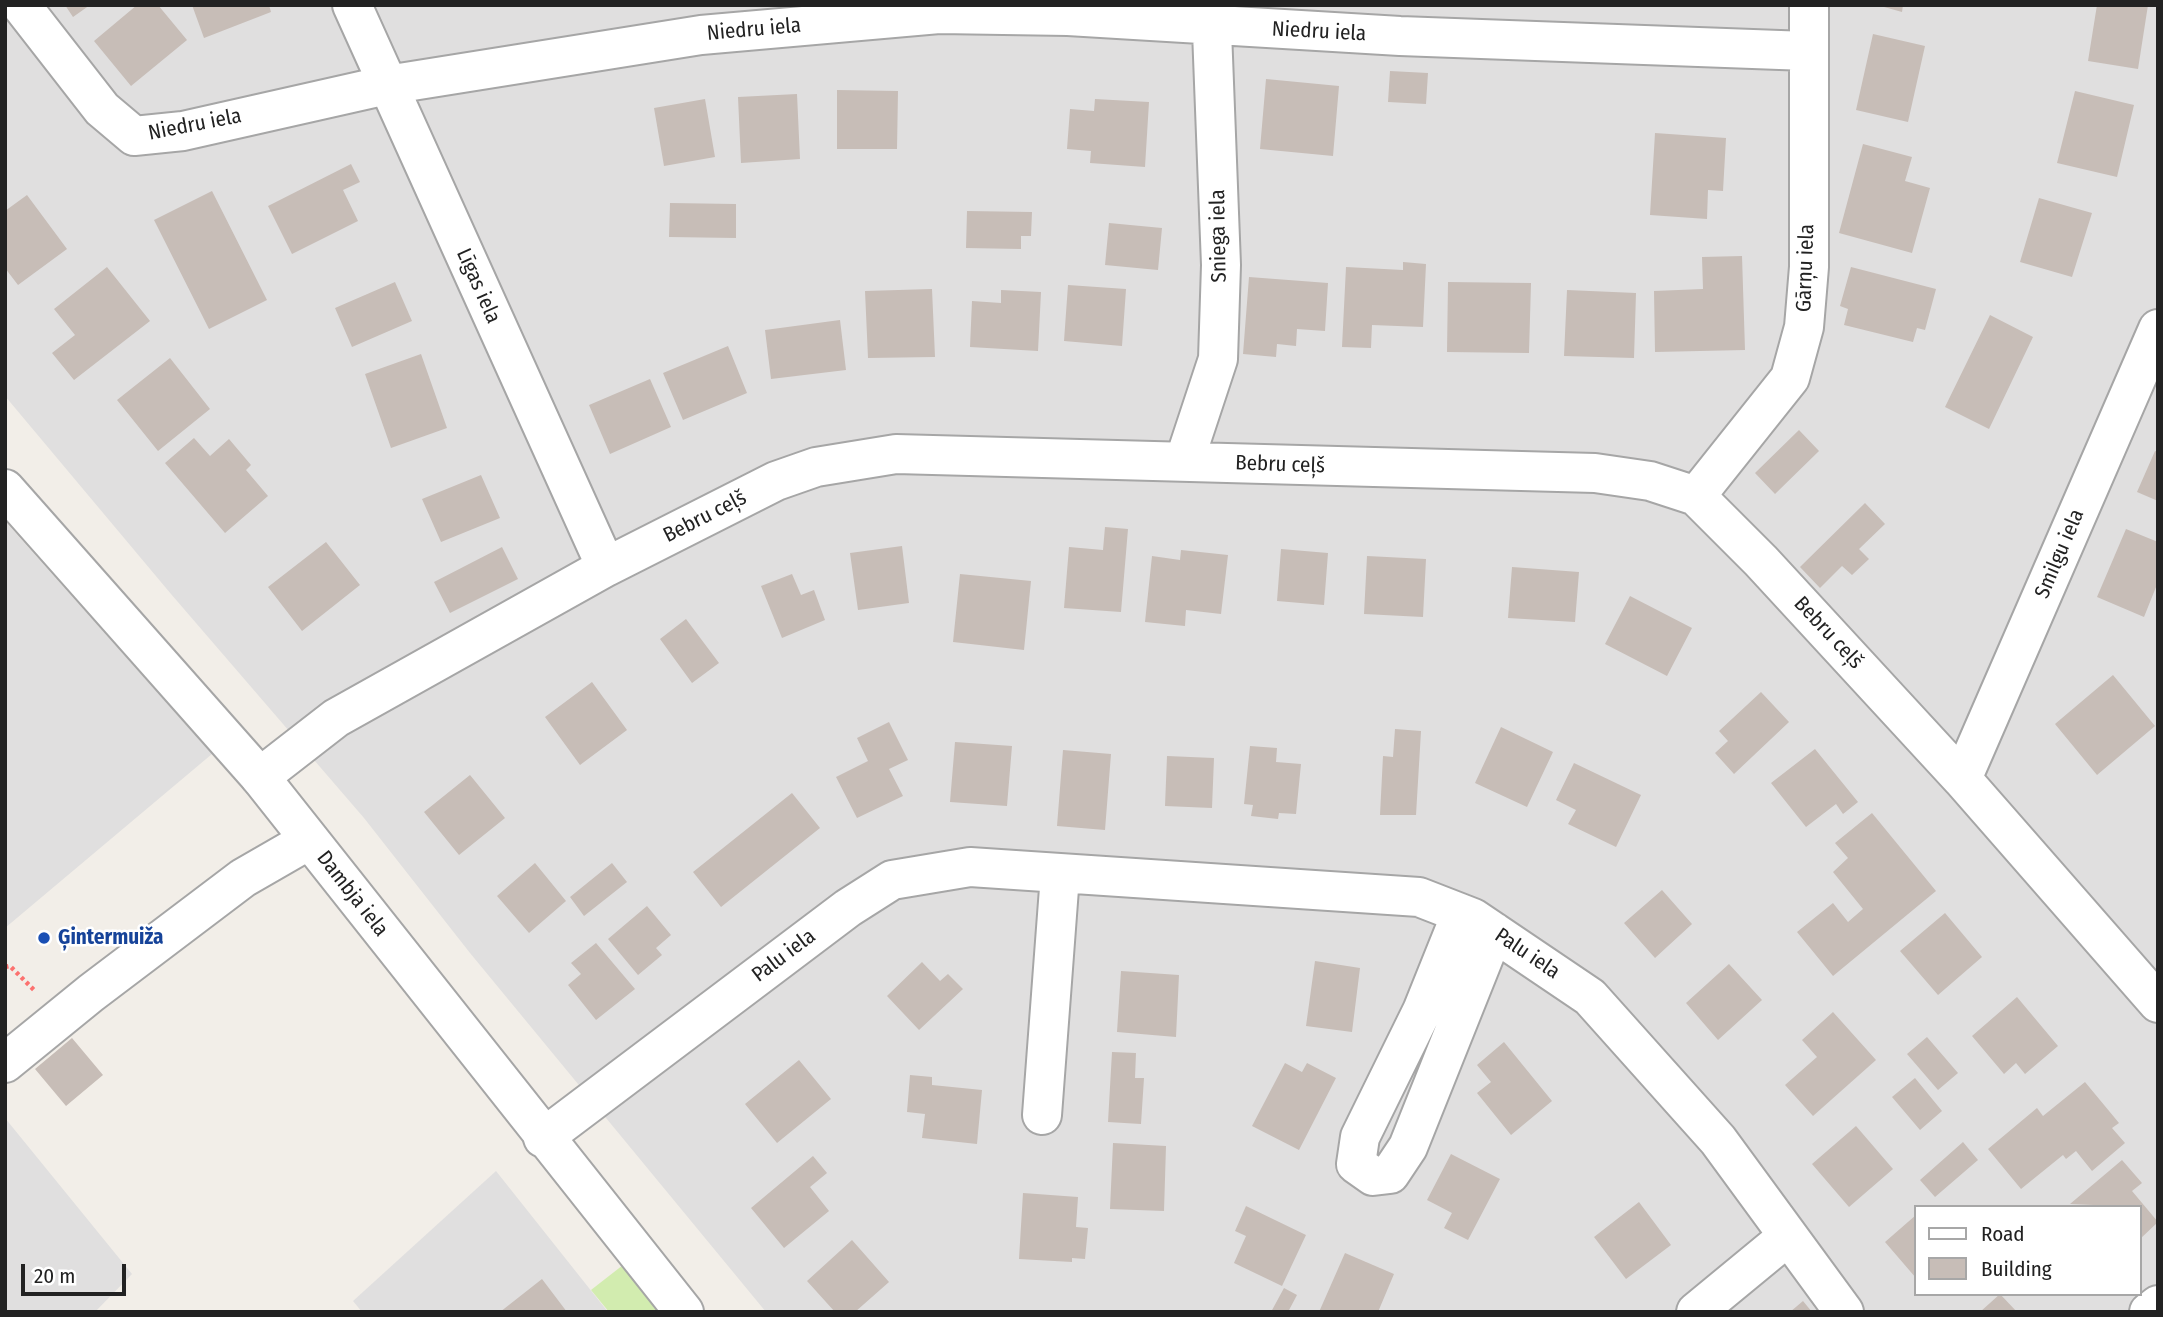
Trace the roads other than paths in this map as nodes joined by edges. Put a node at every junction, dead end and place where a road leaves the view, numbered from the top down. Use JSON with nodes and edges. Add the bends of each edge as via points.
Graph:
{"nodes":[{"id":1,"x":21,"y":5,"type":"edge"},
{"id":2,"x":352,"y":5,"type":"edge"},
{"id":3,"x":1809,"y":5,"type":"edge"},
{"id":4,"x":1211,"y":15,"type":"edge"},
{"id":5,"x":701,"y":20,"type":"edge"},
{"id":6,"x":1807,"y":51,"type":"junction"},
{"id":7,"x":387,"y":85,"type":"junction"},
{"id":8,"x":2158,"y":329,"type":"edge"},
{"id":9,"x":1184,"y":462,"type":"junction"},
{"id":10,"x":5,"y":489,"type":"edge"},
{"id":11,"x":1696,"y":496,"type":"junction"},
{"id":12,"x":606,"y":567,"type":"junction"},
{"id":13,"x":260,"y":777,"type":"junction"},
{"id":14,"x":1962,"y":779,"type":"junction"},
{"id":15,"x":309,"y":840,"type":"junction"},
{"id":16,"x":1060,"y":875,"type":"junction"},
{"id":17,"x":1461,"y":914,"type":"junction"},
{"id":18,"x":1494,"y":932,"type":"junction"},
{"id":19,"x":2158,"y":1003,"type":"edge"},
{"id":20,"x":5,"y":1063,"type":"edge"},
{"id":21,"x":1042,"y":1115,"type":"dead end"},
{"id":22,"x":543,"y":1138,"type":"junction"},
{"id":23,"x":1787,"y":1237,"type":"junction"},
{"id":24,"x":2158,"y":1305,"type":"edge"},
{"id":25,"x":684,"y":1312,"type":"edge"},
{"id":26,"x":1696,"y":1312,"type":"edge"},
{"id":27,"x":1844,"y":1312,"type":"edge"},
{"id":28,"x":2149,"y":1312,"type":"edge"}],
"edges":[{"from":1,"to":7,"type":"street","name":"Niedru iela","via":[[102,108],[134,136],[183,131]]},
{"from":2,"to":7,"type":"street","name":"Līgas iela"},
{"from":3,"to":6,"type":"street","name":"Gārņu iela"},
{"from":4,"to":5,"type":"street","name":"Niedru iela","via":[[939,14]]},
{"from":4,"to":6,"type":"street","name":"Niedru iela","via":[[1400,36]]},
{"from":4,"to":9,"type":"street","name":"Sniega iela","via":[[1221,265],[1219,359]]},
{"from":5,"to":7,"type":"street","name":"Niedru iela"},
{"from":6,"to":11,"type":"street","name":"Gārņu iela","via":[[1809,267],[1804,327],[1790,378]]},
{"from":7,"to":12,"type":"street","name":"Līgas iela"},
{"from":8,"to":14,"type":"street","name":"Smilgu iela"},
{"from":9,"to":11,"type":"street","name":"Bebru ceļš","via":[[1595,474],[1650,481]]},
{"from":9,"to":12,"type":"street","name":"Bebru ceļš","via":[[895,454],[856,458],[776,481]]},
{"from":10,"to":13,"type":"street","name":"Dambja iela"},
{"from":11,"to":14,"type":"street","name":"Bebru ceļš"},
{"from":12,"to":13,"type":"street","name":"Bebru ceļš","via":[[336,718]]},
{"from":13,"to":15,"type":"street","name":"Dambja iela"},
{"from":14,"to":19,"type":"street","name":"Bebru ceļš"},
{"from":15,"to":20,"type":"street","via":[[243,878]]},
{"from":15,"to":22,"type":"street","name":"Dambja iela"},
{"from":16,"to":17,"type":"street","name":"Palu iela","via":[[1419,897]]},
{"from":16,"to":21,"type":"street"},
{"from":16,"to":22,"type":"street","name":"Palu iela","via":[[970,867],[892,880],[848,908]]},
{"from":17,"to":18,"type":"street","name":"Palu iela"},
{"from":17,"to":18,"type":"street","via":[[1422,1012],[1360,1137],[1356,1164],[1373,1176],[1390,1174],[1408,1147]]},
{"from":18,"to":23,"type":"street","name":"Palu iela","via":[[1590,997],[1718,1140]]},
{"from":22,"to":25,"type":"street","name":"Dambja iela"},
{"from":23,"to":26,"type":"street"},
{"from":23,"to":27,"type":"street","name":"Palu iela"},
{"from":24,"to":28,"type":"street"}]}
